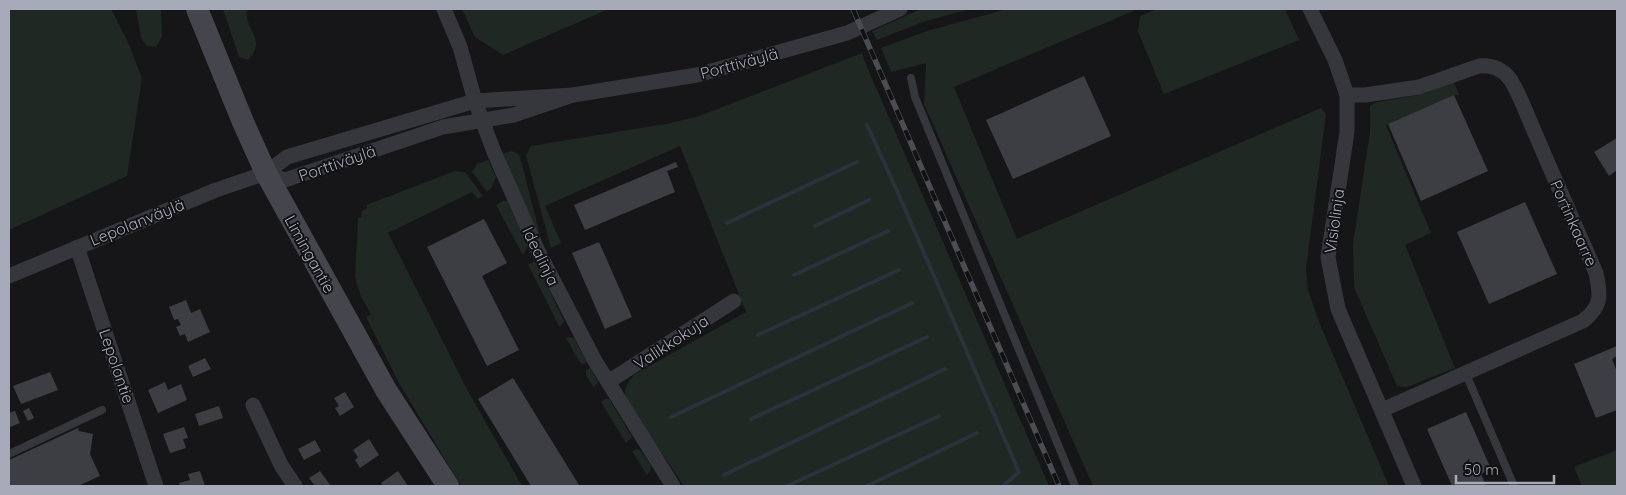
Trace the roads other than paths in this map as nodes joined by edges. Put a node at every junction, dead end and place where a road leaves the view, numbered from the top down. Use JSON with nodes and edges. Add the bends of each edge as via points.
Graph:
{"nodes":[{"id":1,"x":197,"y":9,"type":"edge"},
{"id":2,"x":444,"y":9,"type":"edge"},
{"id":3,"x":900,"y":9,"type":"edge"},
{"id":4,"x":1310,"y":9,"type":"edge"},
{"id":5,"x":911,"y":78,"type":"dead end"},
{"id":6,"x":573,"y":96,"type":"junction"},
{"id":7,"x":1347,"y":96,"type":"junction"},
{"id":8,"x":475,"y":101,"type":"junction"},
{"id":9,"x":482,"y":120,"type":"junction"},
{"id":10,"x":266,"y":173,"type":"junction"},
{"id":11,"x":77,"y":247,"type":"junction"},
{"id":12,"x":9,"y":276,"type":"edge"},
{"id":13,"x":734,"y":301,"type":"dead end"},
{"id":14,"x":1466,"y":374,"type":"junction"},
{"id":15,"x":608,"y":382,"type":"junction"},
{"id":16,"x":253,"y":405,"type":"dead end"},
{"id":17,"x":102,"y":410,"type":"dead end"},
{"id":18,"x":1382,"y":410,"type":"junction"},
{"id":19,"x":9,"y":454,"type":"edge"},
{"id":20,"x":156,"y":486,"type":"edge"},
{"id":21,"x":295,"y":486,"type":"edge"},
{"id":22,"x":448,"y":486,"type":"edge"},
{"id":23,"x":673,"y":486,"type":"edge"},
{"id":24,"x":1075,"y":486,"type":"edge"},
{"id":25,"x":1414,"y":486,"type":"edge"},
{"id":26,"x":1514,"y":486,"type":"edge"}],
"edges":[{"from":1,"to":10,"type":"main road","name":"Limingantie"},
{"from":2,"to":8,"type":"street","name":"Idealinja","via":[[460,47]]},
{"from":3,"to":6,"type":"street","name":"Porttiväylä","via":[[847,34],[697,75]]},
{"from":4,"to":7,"type":"street","name":"Visiolinja","via":[[1335,60]]},
{"from":5,"to":24,"type":"lane","via":[[919,106]]},
{"from":6,"to":8,"type":"street","name":"Porttiväylä"},
{"from":6,"to":9,"type":"street","name":"Porttiväylä","via":[[514,115]]},
{"from":7,"to":14,"type":"street","name":"Portinkaarre","via":[[1419,87],[1478,66],[1497,68],[1504,73],[1515,88],[1596,274],[1599,303],[1583,321]]},
{"from":7,"to":18,"type":"street","name":"Visiolinja","via":[[1347,132],[1328,257],[1338,309]]},
{"from":8,"to":9,"type":"street","name":"Idealinja"},
{"from":8,"to":10,"type":"street","name":"Porttiväylä","via":[[287,158]]},
{"from":9,"to":10,"type":"street","name":"Porttiväylä","via":[[443,128],[285,180]]},
{"from":9,"to":15,"type":"street","name":"Idealinja","via":[[538,251]]},
{"from":10,"to":11,"type":"street","name":"Lepolanväylä"},
{"from":10,"to":22,"type":"main road","name":"Limingantie","via":[[386,390]]},
{"from":11,"to":12,"type":"street","name":"Lepolanväylä"},
{"from":11,"to":20,"type":"street","name":"Lepolantie"},
{"from":13,"to":15,"type":"street","name":"Valikkokuja"},
{"from":14,"to":18,"type":"street","name":"Portinkaarre"},
{"from":14,"to":26,"type":"lane"},
{"from":15,"to":23,"type":"street","name":"Idealinja"},
{"from":16,"to":21,"type":"street","via":[[281,465]]},
{"from":17,"to":19,"type":"lane"},
{"from":18,"to":25,"type":"street","name":"Visiolinja"}]}
